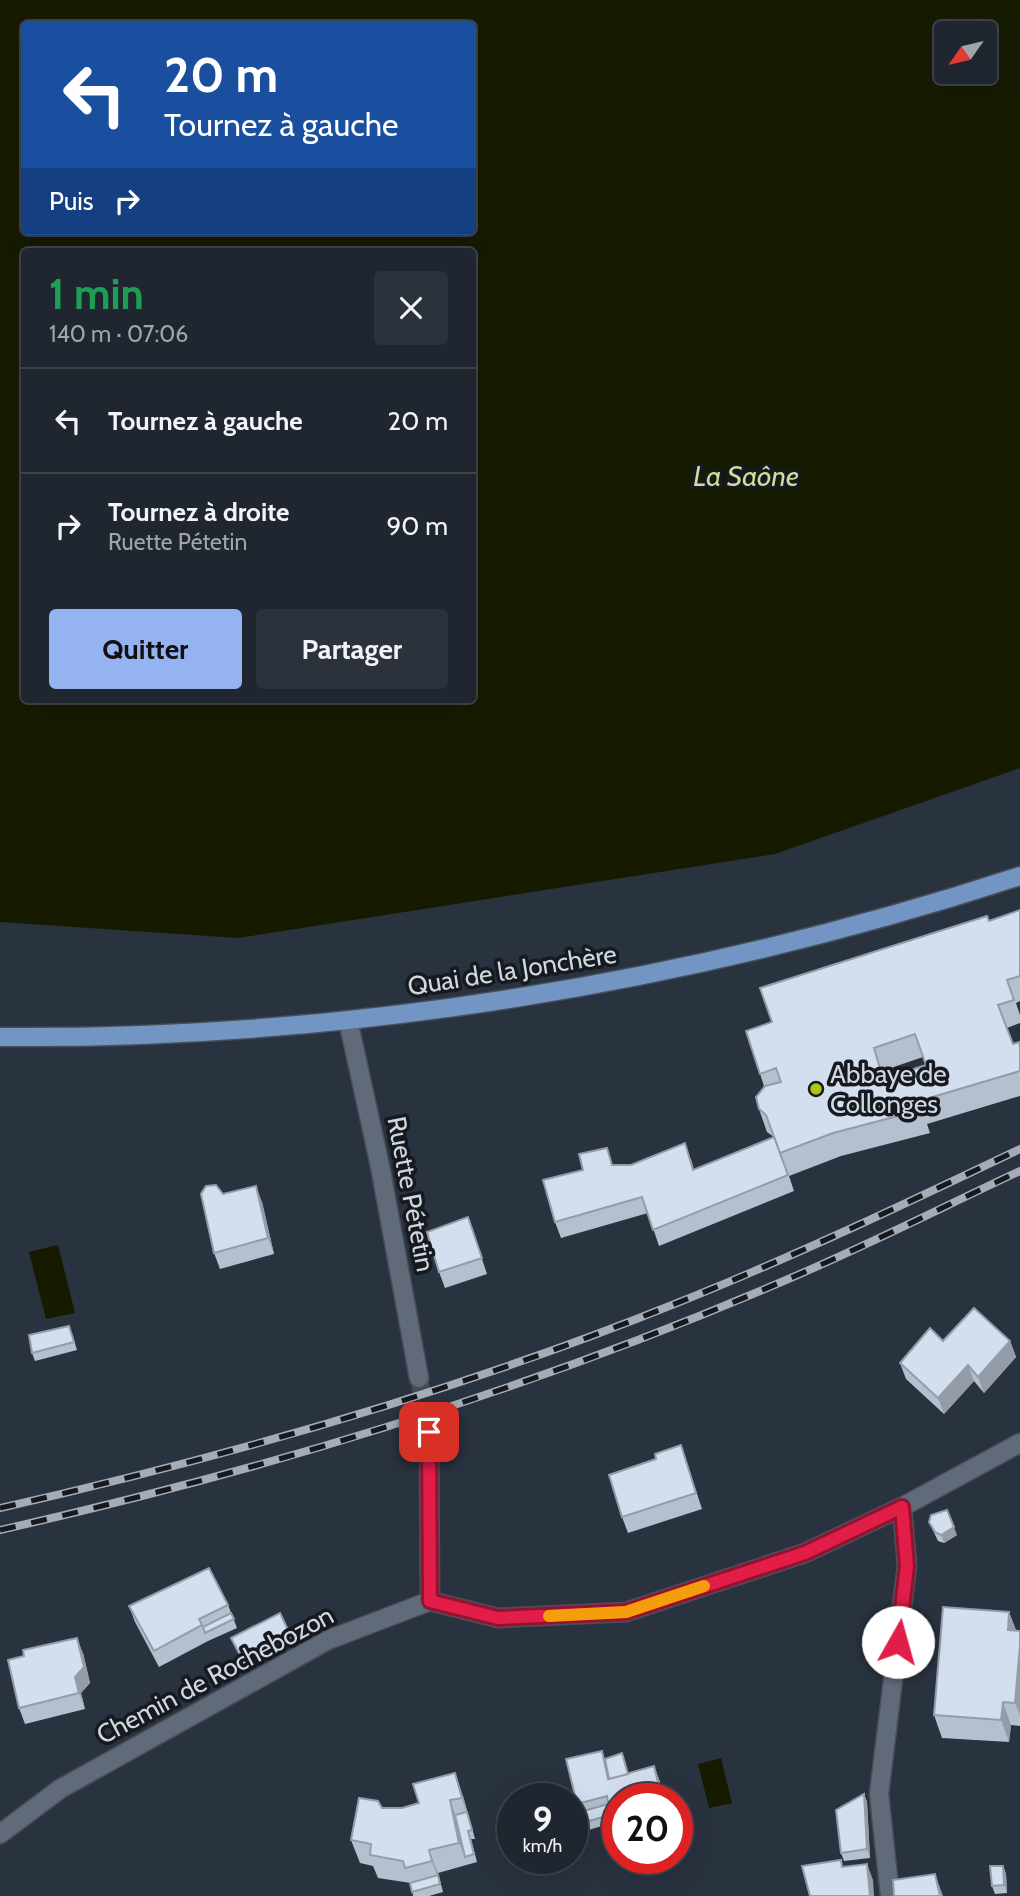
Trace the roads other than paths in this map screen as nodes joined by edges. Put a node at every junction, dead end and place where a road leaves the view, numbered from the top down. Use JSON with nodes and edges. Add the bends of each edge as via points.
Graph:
{"nodes":[{"id":1,"x":1020,"y":876,"type":"edge"},
{"id":2,"x":348,"y":1020,"type":"junction"},
{"id":3,"x":0,"y":1037,"type":"edge"},
{"id":4,"x":419,"y":1378,"type":"tunnel mouth"},
{"id":5,"x":429,"y":1432,"type":"tunnel mouth"},
{"id":6,"x":1020,"y":1443,"type":"edge"},
{"id":7,"x":902,"y":1507,"type":"junction"},
{"id":8,"x":430,"y":1601,"type":"junction"},
{"id":9,"x":0,"y":1834,"type":"edge"},
{"id":10,"x":890,"y":1896,"type":"edge"}],
"edges":[{"from":1,"to":2,"type":"main road","name":"Quai de la Jonchère","via":[[762,949],[618,981]]},
{"from":2,"to":3,"type":"main road","name":"Quai de la Jonchère","via":[[69,1038]]},
{"from":2,"to":4,"type":"street","name":"Ruette Pétetin"},
{"from":5,"to":8,"type":"street"},
{"from":6,"to":7,"type":"street"},
{"from":7,"to":8,"type":"street","via":[[805,1553],[626,1612],[498,1618]]},
{"from":7,"to":10,"type":"street","via":[[907,1566],[879,1794]]},
{"from":8,"to":9,"type":"street","name":"Chemin de Rochebozon","via":[[328,1640],[60,1789]]}]}
